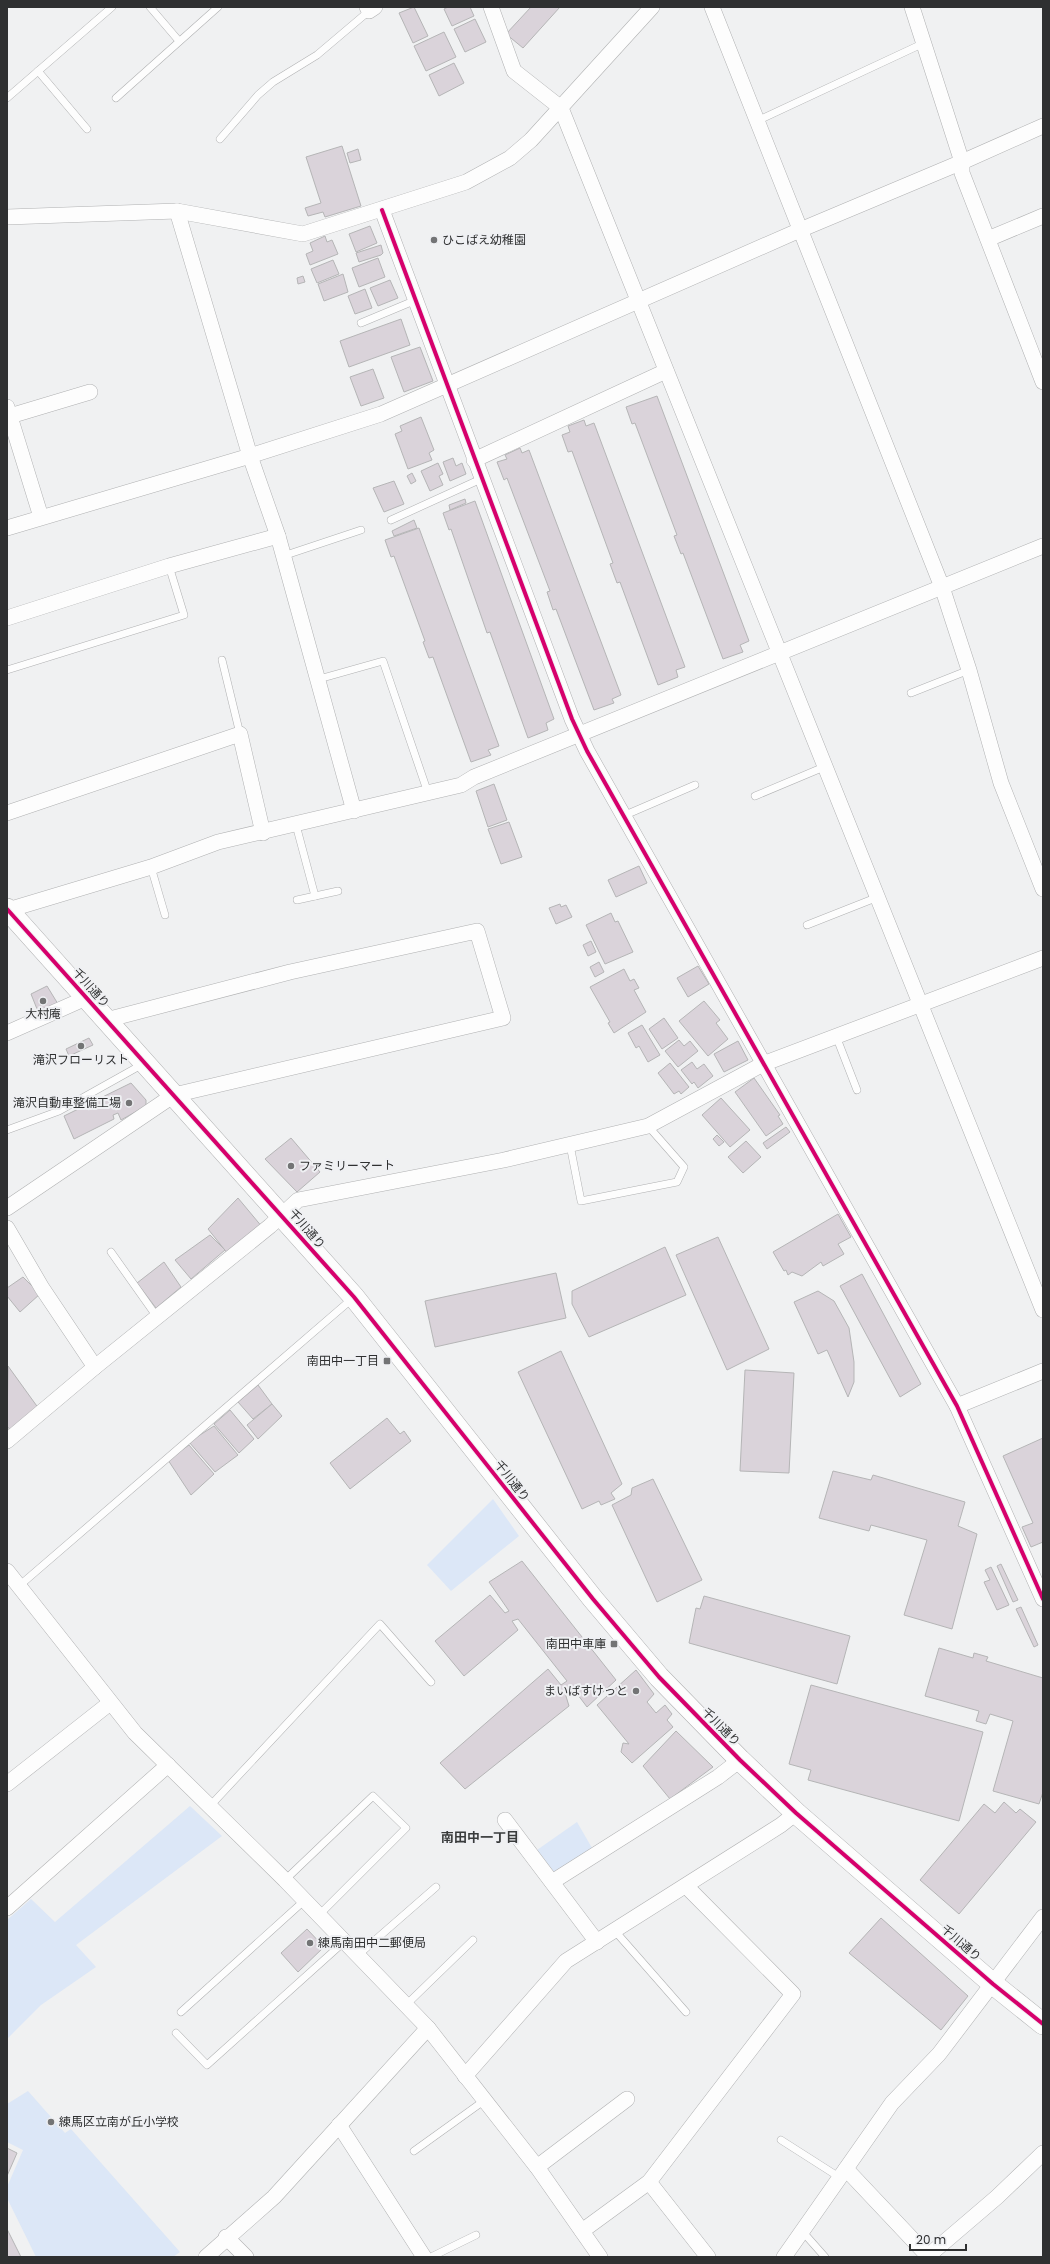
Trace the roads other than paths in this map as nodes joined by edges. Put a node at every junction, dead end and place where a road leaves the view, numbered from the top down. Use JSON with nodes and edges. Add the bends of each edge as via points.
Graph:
{"nodes":[{"id":1,"x":112,"y":7,"type":"edge"},
{"id":2,"x":150,"y":7,"type":"edge"},
{"id":3,"x":218,"y":7,"type":"edge"},
{"id":4,"x":491,"y":7,"type":"edge"},
{"id":5,"x":652,"y":7,"type":"edge"},
{"id":6,"x":712,"y":7,"type":"edge"},
{"id":7,"x":912,"y":7,"type":"edge"},
{"id":8,"x":371,"y":8,"type":"edge"},
{"id":9,"x":179,"y":41,"type":"junction"},
{"id":10,"x":924,"y":43,"type":"junction"},
{"id":11,"x":38,"y":71,"type":"junction"},
{"id":12,"x":7,"y":98,"type":"edge"},
{"id":13,"x":116,"y":98,"type":"dead end"},
{"id":14,"x":561,"y":108,"type":"junction"},
{"id":15,"x":756,"y":121,"type":"junction"},
{"id":16,"x":1043,"y":126,"type":"edge"},
{"id":17,"x":87,"y":130,"type":"dead end"},
{"id":18,"x":220,"y":139,"type":"dead end"},
{"id":19,"x":962,"y":162,"type":"junction"},
{"id":20,"x":382,"y":210,"type":"junction"},
{"id":21,"x":177,"y":211,"type":"junction"},
{"id":22,"x":1043,"y":216,"type":"edge"},
{"id":23,"x":7,"y":217,"type":"edge"},
{"id":24,"x":800,"y":230,"type":"junction"},
{"id":25,"x":988,"y":240,"type":"junction"},
{"id":26,"x":416,"y":300,"type":"junction"},
{"id":27,"x":638,"y":302,"type":"junction"},
{"id":28,"x":361,"y":323,"type":"dead end"},
{"id":29,"x":666,"y":371,"type":"junction"},
{"id":30,"x":1043,"y":382,"type":"edge"},
{"id":31,"x":446,"y":386,"type":"junction"},
{"id":32,"x":90,"y":392,"type":"dead end"},
{"id":33,"x":8,"y":412,"type":"edge"},
{"id":34,"x":250,"y":456,"type":"junction"},
{"id":35,"x":474,"y":460,"type":"junction"},
{"id":36,"x":481,"y":478,"type":"junction"},
{"id":37,"x":41,"y":517,"type":"junction"},
{"id":38,"x":391,"y":520,"type":"dead end"},
{"id":39,"x":7,"y":528,"type":"edge"},
{"id":40,"x":361,"y":530,"type":"dead end"},
{"id":41,"x":278,"y":536,"type":"junction"},
{"id":42,"x":1043,"y":546,"type":"edge"},
{"id":43,"x":283,"y":556,"type":"junction"},
{"id":44,"x":169,"y":566,"type":"junction"},
{"id":45,"x":942,"y":587,"type":"junction"},
{"id":46,"x":7,"y":618,"type":"edge"},
{"id":47,"x":779,"y":653,"type":"junction"},
{"id":48,"x":222,"y":660,"type":"dead end"},
{"id":49,"x":7,"y":670,"type":"edge"},
{"id":50,"x":969,"y":670,"type":"junction"},
{"id":51,"x":319,"y":679,"type":"junction"},
{"id":52,"x":911,"y":693,"type":"dead end"},
{"id":53,"x":240,"y":734,"type":"junction"},
{"id":54,"x":579,"y":735,"type":"junction"},
{"id":55,"x":824,"y":767,"type":"junction"},
{"id":56,"x":695,"y":785,"type":"dead end"},
{"id":57,"x":428,"y":794,"type":"junction"},
{"id":58,"x":755,"y":796,"type":"dead end"},
{"id":59,"x":354,"y":811,"type":"junction"},
{"id":60,"x":7,"y":813,"type":"edge"},
{"id":61,"x":623,"y":816,"type":"junction"},
{"id":62,"x":296,"y":825,"type":"junction"},
{"id":63,"x":263,"y":832,"type":"junction"},
{"id":64,"x":151,"y":867,"type":"junction"},
{"id":65,"x":1043,"y":889,"type":"edge"},
{"id":66,"x":338,"y":891,"type":"dead end"},
{"id":67,"x":315,"y":896,"type":"junction"},
{"id":68,"x":878,"y":896,"type":"junction"},
{"id":69,"x":297,"y":900,"type":"dead end"},
{"id":70,"x":7,"y":909,"type":"edge"},
{"id":71,"x":165,"y":914,"type":"dead end"},
{"id":72,"x":807,"y":925,"type":"dead end"},
{"id":73,"x":1043,"y":958,"type":"edge"},
{"id":74,"x":86,"y":998,"type":"junction"},
{"id":75,"x":920,"y":1004,"type":"junction"},
{"id":76,"x":106,"y":1020,"type":"junction"},
{"id":77,"x":7,"y":1033,"type":"edge"},
{"id":78,"x":836,"y":1036,"type":"junction"},
{"id":79,"x":145,"y":1062,"type":"junction"},
{"id":80,"x":763,"y":1064,"type":"junction"},
{"id":81,"x":857,"y":1090,"type":"dead end"},
{"id":82,"x":174,"y":1094,"type":"junction"},
{"id":83,"x":648,"y":1126,"type":"junction"},
{"id":84,"x":7,"y":1130,"type":"edge"},
{"id":85,"x":570,"y":1145,"type":"junction"},
{"id":86,"x":7,"y":1208,"type":"edge"},
{"id":87,"x":282,"y":1215,"type":"junction"},
{"id":88,"x":7,"y":1228,"type":"edge"},
{"id":89,"x":110,"y":1252,"type":"dead end"},
{"id":90,"x":354,"y":1297,"type":"junction"},
{"id":91,"x":1043,"y":1310,"type":"edge"},
{"id":92,"x":157,"y":1318,"type":"junction"},
{"id":93,"x":95,"y":1367,"type":"junction"},
{"id":94,"x":1043,"y":1371,"type":"edge"},
{"id":95,"x":957,"y":1406,"type":"junction"},
{"id":96,"x":7,"y":1440,"type":"edge"},
{"id":97,"x":7,"y":1571,"type":"edge"},
{"id":98,"x":18,"y":1586,"type":"junction"},
{"id":99,"x":1043,"y":1599,"type":"edge"},
{"id":100,"x":432,"y":1682,"type":"dead end"},
{"id":101,"x":110,"y":1703,"type":"junction"},
{"id":102,"x":740,"y":1760,"type":"junction"},
{"id":103,"x":168,"y":1765,"type":"junction"},
{"id":104,"x":7,"y":1784,"type":"edge"},
{"id":105,"x":210,"y":1806,"type":"junction"},
{"id":106,"x":796,"y":1813,"type":"junction"},
{"id":107,"x":505,"y":1820,"type":"dead end"},
{"id":108,"x":285,"y":1880,"type":"junction"},
{"id":109,"x":552,"y":1882,"type":"junction"},
{"id":110,"x":686,"y":1886,"type":"junction"},
{"id":111,"x":436,"y":1887,"type":"dead end"},
{"id":112,"x":305,"y":1900,"type":"junction"},
{"id":113,"x":7,"y":1908,"type":"edge"},
{"id":114,"x":319,"y":1915,"type":"junction"},
{"id":115,"x":1043,"y":1917,"type":"edge"},
{"id":116,"x":615,"y":1931,"type":"junction"},
{"id":117,"x":473,"y":1940,"type":"dead end"},
{"id":118,"x":345,"y":1941,"type":"junction"},
{"id":119,"x":597,"y":1942,"type":"junction"},
{"id":120,"x":358,"y":1955,"type":"junction"},
{"id":121,"x":993,"y":1984,"type":"junction"},
{"id":122,"x":406,"y":2005,"type":"junction"},
{"id":123,"x":181,"y":2012,"type":"dead end"},
{"id":124,"x":686,"y":2012,"type":"dead end"},
{"id":125,"x":1043,"y":2024,"type":"edge"},
{"id":126,"x":428,"y":2028,"type":"junction"},
{"id":127,"x":176,"y":2033,"type":"dead end"},
{"id":128,"x":465,"y":2076,"type":"junction"},
{"id":129,"x":627,"y":2099,"type":"dead end"},
{"id":130,"x":485,"y":2100,"type":"junction"},
{"id":131,"x":339,"y":2125,"type":"junction"},
{"id":132,"x":781,"y":2140,"type":"dead end"},
{"id":133,"x":414,"y":2150,"type":"dead end"},
{"id":134,"x":1043,"y":2153,"type":"edge"},
{"id":135,"x":537,"y":2167,"type":"junction"},
{"id":136,"x":842,"y":2173,"type":"junction"},
{"id":137,"x":649,"y":2182,"type":"junction"},
{"id":138,"x":582,"y":2231,"type":"junction"},
{"id":139,"x":802,"y":2231,"type":"junction"},
{"id":140,"x":476,"y":2235,"type":"dead end"},
{"id":141,"x":226,"y":2237,"type":"junction"},
{"id":142,"x":928,"y":2256,"type":"edge"},
{"id":143,"x":206,"y":2257,"type":"edge"},
{"id":144,"x":246,"y":2257,"type":"edge"},
{"id":145,"x":424,"y":2257,"type":"edge"},
{"id":146,"x":430,"y":2257,"type":"edge"},
{"id":147,"x":600,"y":2257,"type":"edge"},
{"id":148,"x":708,"y":2257,"type":"edge"},
{"id":149,"x":784,"y":2257,"type":"edge"},
{"id":150,"x":825,"y":2257,"type":"edge"}],
"edges":[{"from":1,"to":11,"type":"lane"},
{"from":2,"to":9,"type":"lane"},
{"from":3,"to":9,"type":"lane"},
{"from":4,"to":14,"type":"street","via":[[514,71]]},
{"from":5,"to":14,"type":"street"},
{"from":6,"to":15,"type":"street"},
{"from":7,"to":10,"type":"street"},
{"from":8,"to":18,"type":"lane","via":[[317,55],[273,82],[258,95]]},
{"from":9,"to":13,"type":"lane"},
{"from":10,"to":15,"type":"lane"},
{"from":10,"to":19,"type":"street"},
{"from":11,"to":12,"type":"lane"},
{"from":11,"to":17,"type":"lane"},
{"from":14,"to":20,"type":"street","via":[[531,140],[510,158],[488,171],[466,182]]},
{"from":14,"to":27,"type":"street"},
{"from":15,"to":24,"type":"street"},
{"from":16,"to":19,"type":"street"},
{"from":19,"to":24,"type":"street"},
{"from":19,"to":25,"type":"street","via":[[962,173]]},
{"from":20,"to":21,"type":"street","via":[[303,234]]},
{"from":20,"to":26,"type":"street"},
{"from":21,"to":23,"type":"street"},
{"from":21,"to":34,"type":"street"},
{"from":22,"to":25,"type":"street"},
{"from":24,"to":27,"type":"street"},
{"from":24,"to":45,"type":"street"},
{"from":25,"to":30,"type":"street"},
{"from":26,"to":28,"type":"lane"},
{"from":26,"to":31,"type":"street"},
{"from":27,"to":29,"type":"street"},
{"from":27,"to":31,"type":"street"},
{"from":29,"to":35,"type":"street"},
{"from":29,"to":47,"type":"street"},
{"from":31,"to":34,"type":"street","via":[[381,414]]},
{"from":31,"to":35,"type":"street"},
{"from":32,"to":33,"type":"street"},
{"from":33,"to":37,"type":"street"},
{"from":34,"to":37,"type":"street"},
{"from":34,"to":41,"type":"street"},
{"from":35,"to":36,"type":"street"},
{"from":36,"to":38,"type":"lane"},
{"from":36,"to":54,"type":"street"},
{"from":37,"to":39,"type":"street"},
{"from":40,"to":43,"type":"lane"},
{"from":41,"to":43,"type":"street"},
{"from":41,"to":44,"type":"street"},
{"from":42,"to":45,"type":"street"},
{"from":43,"to":51,"type":"street"},
{"from":44,"to":46,"type":"street"},
{"from":44,"to":49,"type":"lane","via":[[184,615]]},
{"from":45,"to":47,"type":"street"},
{"from":45,"to":50,"type":"street"},
{"from":47,"to":54,"type":"street"},
{"from":47,"to":55,"type":"street"},
{"from":48,"to":53,"type":"lane"},
{"from":50,"to":52,"type":"lane"},
{"from":50,"to":65,"type":"street","via":[[1000,783]]},
{"from":51,"to":57,"type":"lane","via":[[383,661]]},
{"from":51,"to":59,"type":"street"},
{"from":53,"to":60,"type":"street"},
{"from":53,"to":63,"type":"street"},
{"from":54,"to":57,"type":"street","via":[[474,777],[461,785]]},
{"from":54,"to":61,"type":"street"},
{"from":55,"to":58,"type":"lane"},
{"from":55,"to":68,"type":"street"},
{"from":56,"to":61,"type":"lane"},
{"from":57,"to":59,"type":"street"},
{"from":59,"to":62,"type":"street"},
{"from":61,"to":80,"type":"street"},
{"from":62,"to":63,"type":"street"},
{"from":62,"to":67,"type":"lane"},
{"from":63,"to":64,"type":"street","via":[[218,842]]},
{"from":64,"to":70,"type":"street"},
{"from":64,"to":71,"type":"lane"},
{"from":66,"to":67,"type":"lane"},
{"from":67,"to":69,"type":"lane"},
{"from":68,"to":72,"type":"lane"},
{"from":68,"to":75,"type":"street"},
{"from":70,"to":74,"type":"main road","name":"千川通り"},
{"from":73,"to":75,"type":"street"},
{"from":74,"to":76,"type":"main road","name":"千川通り"},
{"from":74,"to":77,"type":"street"},
{"from":75,"to":78,"type":"street"},
{"from":75,"to":91,"type":"street"},
{"from":76,"to":79,"type":"main road","name":"千川通り"},
{"from":76,"to":82,"type":"street","via":[[290,972],[476,931],[503,1018]]},
{"from":78,"to":80,"type":"street"},
{"from":78,"to":81,"type":"lane"},
{"from":79,"to":82,"type":"main road","name":"千川通り"},
{"from":79,"to":84,"type":"lane","via":[[59,1111]]},
{"from":80,"to":83,"type":"street"},
{"from":80,"to":95,"type":"street"},
{"from":82,"to":86,"type":"street"},
{"from":82,"to":87,"type":"main road","name":"千川通り"},
{"from":83,"to":85,"type":"street"},
{"from":83,"to":85,"type":"lane","via":[[684,1167],[677,1182],[581,1201]]},
{"from":85,"to":87,"type":"street","via":[[298,1200]]},
{"from":87,"to":90,"type":"main road","name":"千川通り"},
{"from":87,"to":92,"type":"street"},
{"from":88,"to":93,"type":"street","via":[[42,1288]]},
{"from":89,"to":92,"type":"lane"},
{"from":90,"to":98,"type":"lane"},
{"from":90,"to":102,"type":"main road","name":"千川通り","via":[[593,1599],[659,1676]]},
{"from":92,"to":93,"type":"street"},
{"from":93,"to":96,"type":"street"},
{"from":94,"to":95,"type":"street"},
{"from":95,"to":99,"type":"street"},
{"from":97,"to":98,"type":"street"},
{"from":98,"to":101,"type":"street"},
{"from":100,"to":105,"type":"lane","via":[[380,1624]]},
{"from":101,"to":103,"type":"street","via":[[135,1733]]},
{"from":101,"to":104,"type":"street"},
{"from":102,"to":106,"type":"main road","name":"千川通り"},
{"from":102,"to":109,"type":"street","via":[[718,1777]]},
{"from":103,"to":105,"type":"street"},
{"from":103,"to":113,"type":"street"},
{"from":105,"to":108,"type":"street"},
{"from":106,"to":110,"type":"street"},
{"from":106,"to":121,"type":"main road","name":"千川通り"},
{"from":107,"to":109,"type":"street"},
{"from":108,"to":112,"type":"street"},
{"from":108,"to":114,"type":"lane","via":[[373,1796],[406,1828]]},
{"from":109,"to":119,"type":"street"},
{"from":110,"to":116,"type":"street"},
{"from":110,"to":137,"type":"street","via":[[793,1994]]},
{"from":111,"to":120,"type":"lane"},
{"from":112,"to":114,"type":"street"},
{"from":112,"to":123,"type":"lane"},
{"from":114,"to":118,"type":"street"},
{"from":115,"to":121,"type":"street"},
{"from":116,"to":119,"type":"street"},
{"from":116,"to":124,"type":"lane"},
{"from":117,"to":122,"type":"lane"},
{"from":118,"to":120,"type":"street"},
{"from":118,"to":127,"type":"lane","via":[[207,2065]]},
{"from":119,"to":128,"type":"street","via":[[566,1962]]},
{"from":120,"to":122,"type":"street"},
{"from":121,"to":125,"type":"main road","name":"千川通り"},
{"from":121,"to":136,"type":"street","via":[[939,2054],[892,2103]]},
{"from":122,"to":126,"type":"street"},
{"from":126,"to":128,"type":"street"},
{"from":126,"to":131,"type":"street"},
{"from":128,"to":130,"type":"street"},
{"from":129,"to":135,"type":"street"},
{"from":130,"to":133,"type":"lane"},
{"from":130,"to":135,"type":"street"},
{"from":131,"to":141,"type":"street","via":[[274,2197]]},
{"from":131,"to":145,"type":"street"},
{"from":132,"to":136,"type":"lane"},
{"from":134,"to":142,"type":"street","via":[[997,2197]]},
{"from":135,"to":138,"type":"street"},
{"from":136,"to":139,"type":"street"},
{"from":136,"to":142,"type":"street"},
{"from":137,"to":138,"type":"street"},
{"from":137,"to":148,"type":"street"},
{"from":138,"to":147,"type":"street"},
{"from":139,"to":149,"type":"street"},
{"from":139,"to":150,"type":"lane"},
{"from":140,"to":146,"type":"lane"},
{"from":141,"to":143,"type":"street"},
{"from":141,"to":144,"type":"street"}]}
